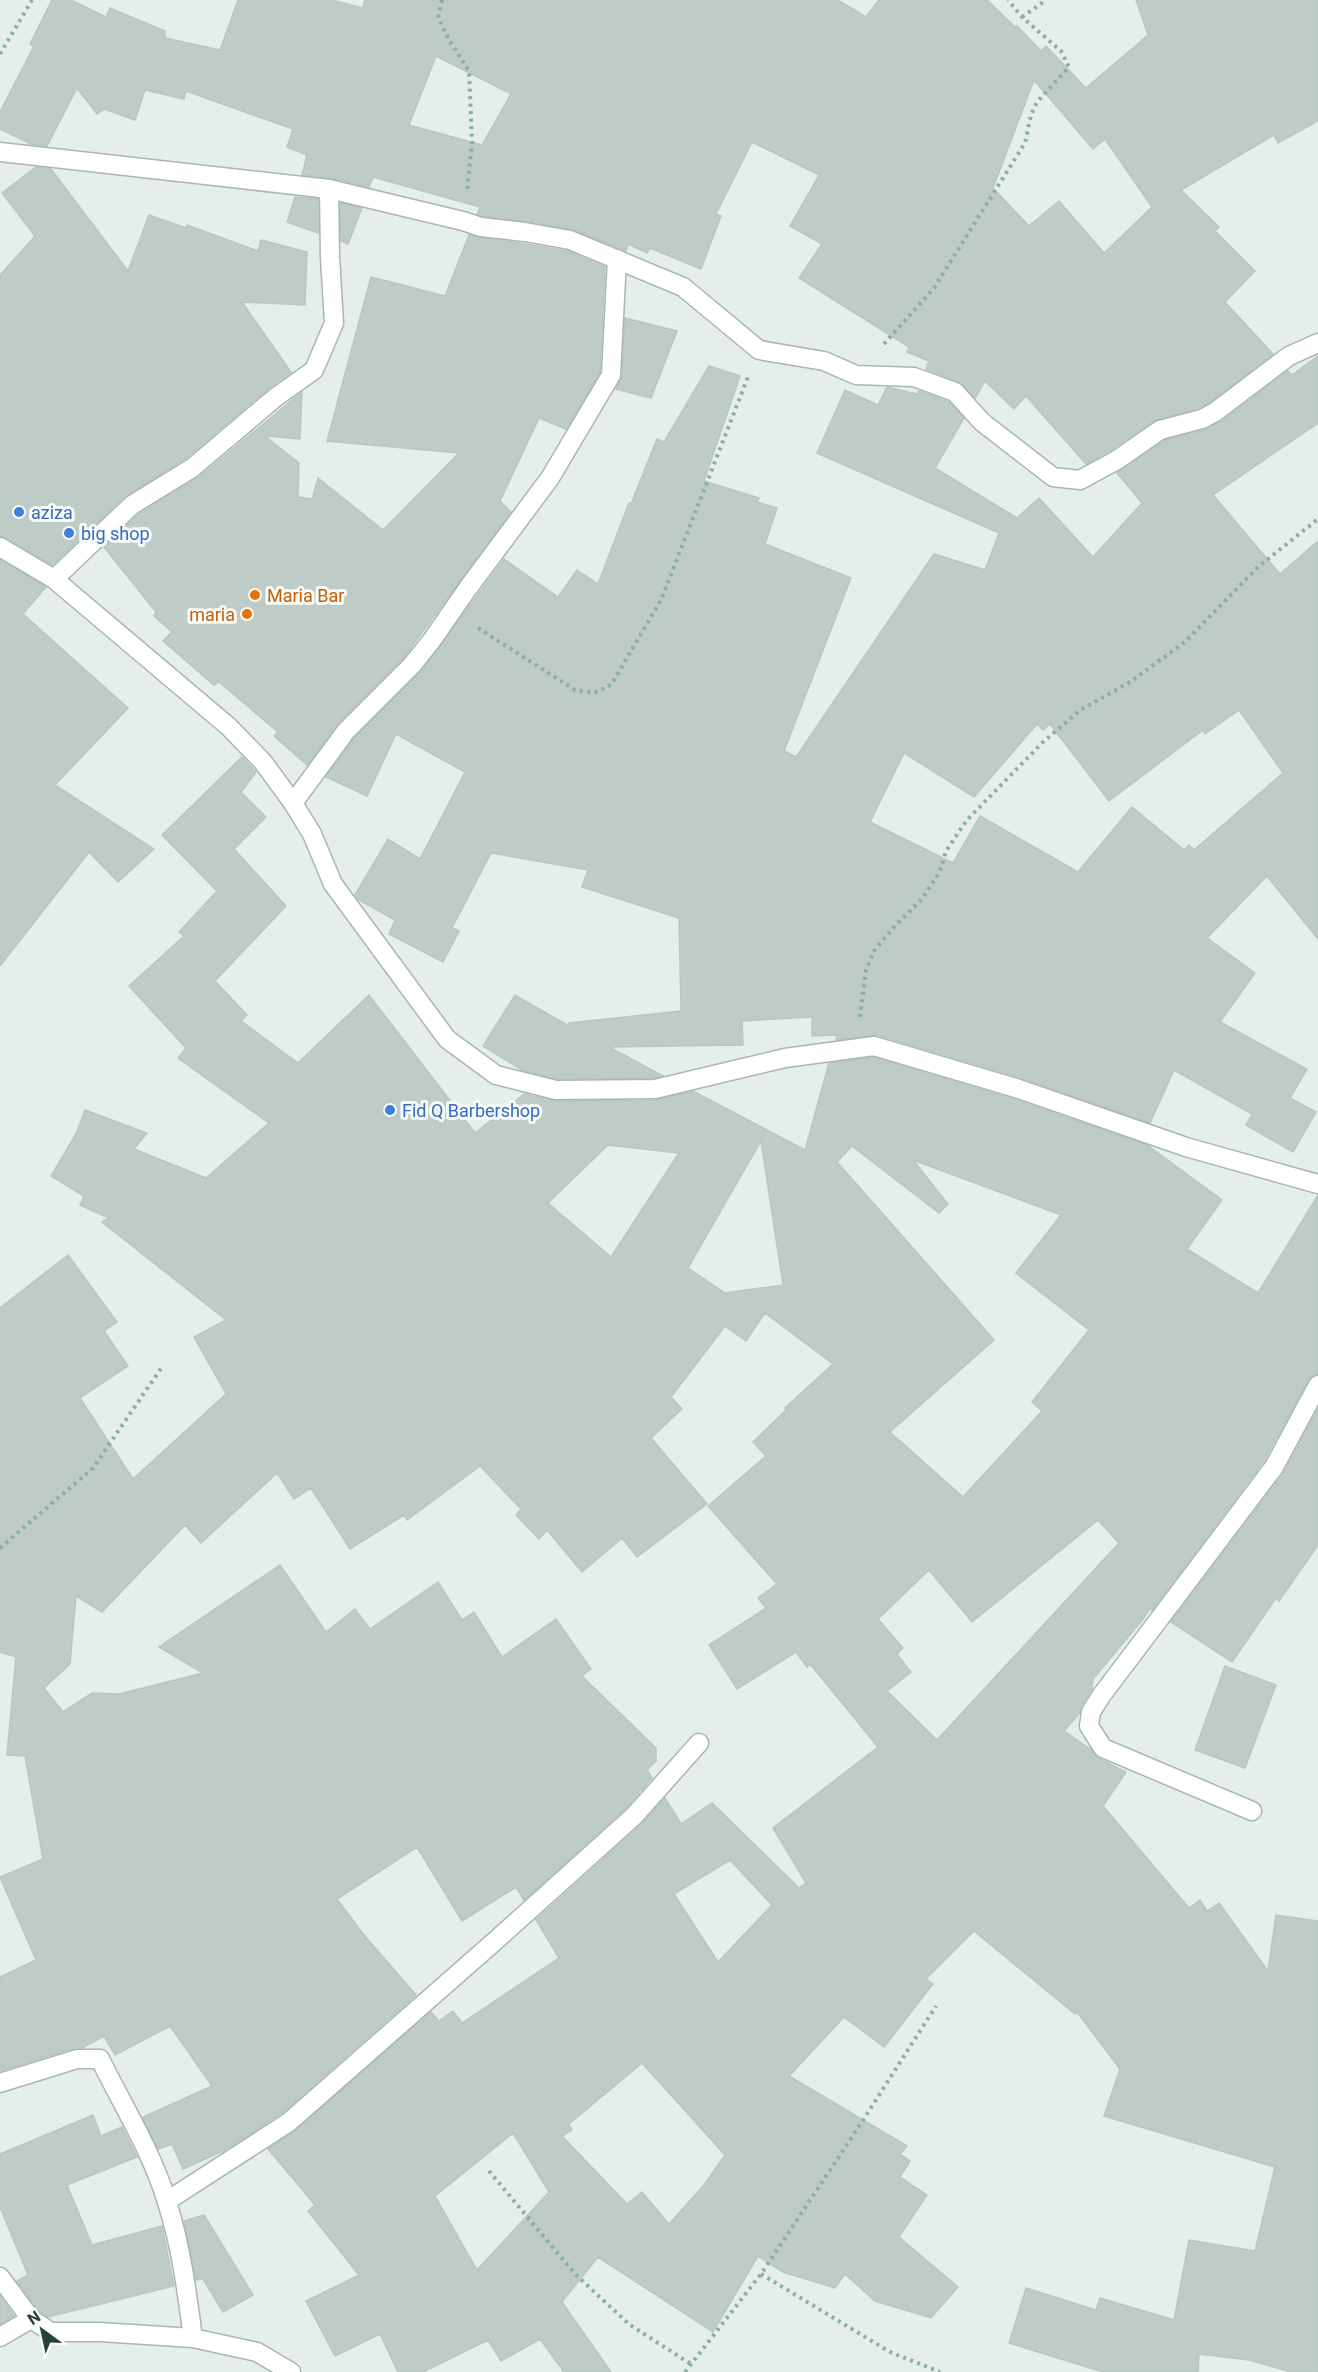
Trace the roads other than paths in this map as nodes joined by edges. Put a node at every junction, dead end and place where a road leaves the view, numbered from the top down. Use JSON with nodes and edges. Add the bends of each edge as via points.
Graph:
{"nodes":[{"id":1,"x":0,"y":152,"type":"edge"},
{"id":2,"x":329,"y":189,"type":"junction"},
{"id":3,"x":618,"y":259,"type":"junction"},
{"id":4,"x":1318,"y":343,"type":"edge"},
{"id":5,"x":0,"y":547,"type":"edge"},
{"id":6,"x":54,"y":579,"type":"junction"},
{"id":7,"x":294,"y":803,"type":"junction"},
{"id":8,"x":1318,"y":1184,"type":"edge"},
{"id":9,"x":1318,"y":1385,"type":"edge"},
{"id":10,"x":699,"y":1743,"type":"dead end"},
{"id":11,"x":1252,"y":1811,"type":"dead end"},
{"id":12,"x":0,"y":2083,"type":"edge"},
{"id":13,"x":167,"y":2201,"type":"junction"},
{"id":14,"x":0,"y":2277,"type":"edge"},
{"id":15,"x":31,"y":2319,"type":"junction"},
{"id":16,"x":0,"y":2337,"type":"edge"},
{"id":17,"x":193,"y":2338,"type":"junction"},
{"id":18,"x":291,"y":2372,"type":"edge"}],
"edges":[{"from":1,"to":2,"type":"street"},
{"from":2,"to":3,"type":"street","via":[[481,227],[570,240]]},
{"from":2,"to":6,"type":"street","via":[[334,323],[314,370],[192,468],[132,505]]},
{"from":3,"to":4,"type":"street","via":[[683,287],[759,350],[824,361],[856,375],[914,376],[955,392],[982,422],[1053,477],[1080,480],[1160,430],[1192,423],[1215,412],[1289,356]]},
{"from":3,"to":7,"type":"street","via":[[611,375],[550,478],[412,665],[346,731]]},
{"from":5,"to":6,"type":"street"},
{"from":6,"to":7,"type":"street","via":[[228,726],[263,762]]},
{"from":7,"to":8,"type":"street","via":[[333,884],[447,1039],[496,1075],[556,1090],[655,1089],[785,1058],[874,1046],[1016,1088],[1186,1147]]},
{"from":9,"to":11,"type":"street","via":[[1274,1467],[1091,1712],[1089,1726],[1103,1748]]},
{"from":10,"to":13,"type":"street","via":[[634,1816],[289,2122]]},
{"from":12,"to":13,"type":"street","via":[[77,2059],[100,2059]]},
{"from":13,"to":17,"type":"street","via":[[184,2272]]},
{"from":14,"to":15,"type":"street"},
{"from":15,"to":16,"type":"street"},
{"from":15,"to":17,"type":"street","via":[[51,2332]]},
{"from":17,"to":18,"type":"street","via":[[257,2352]]}]}
